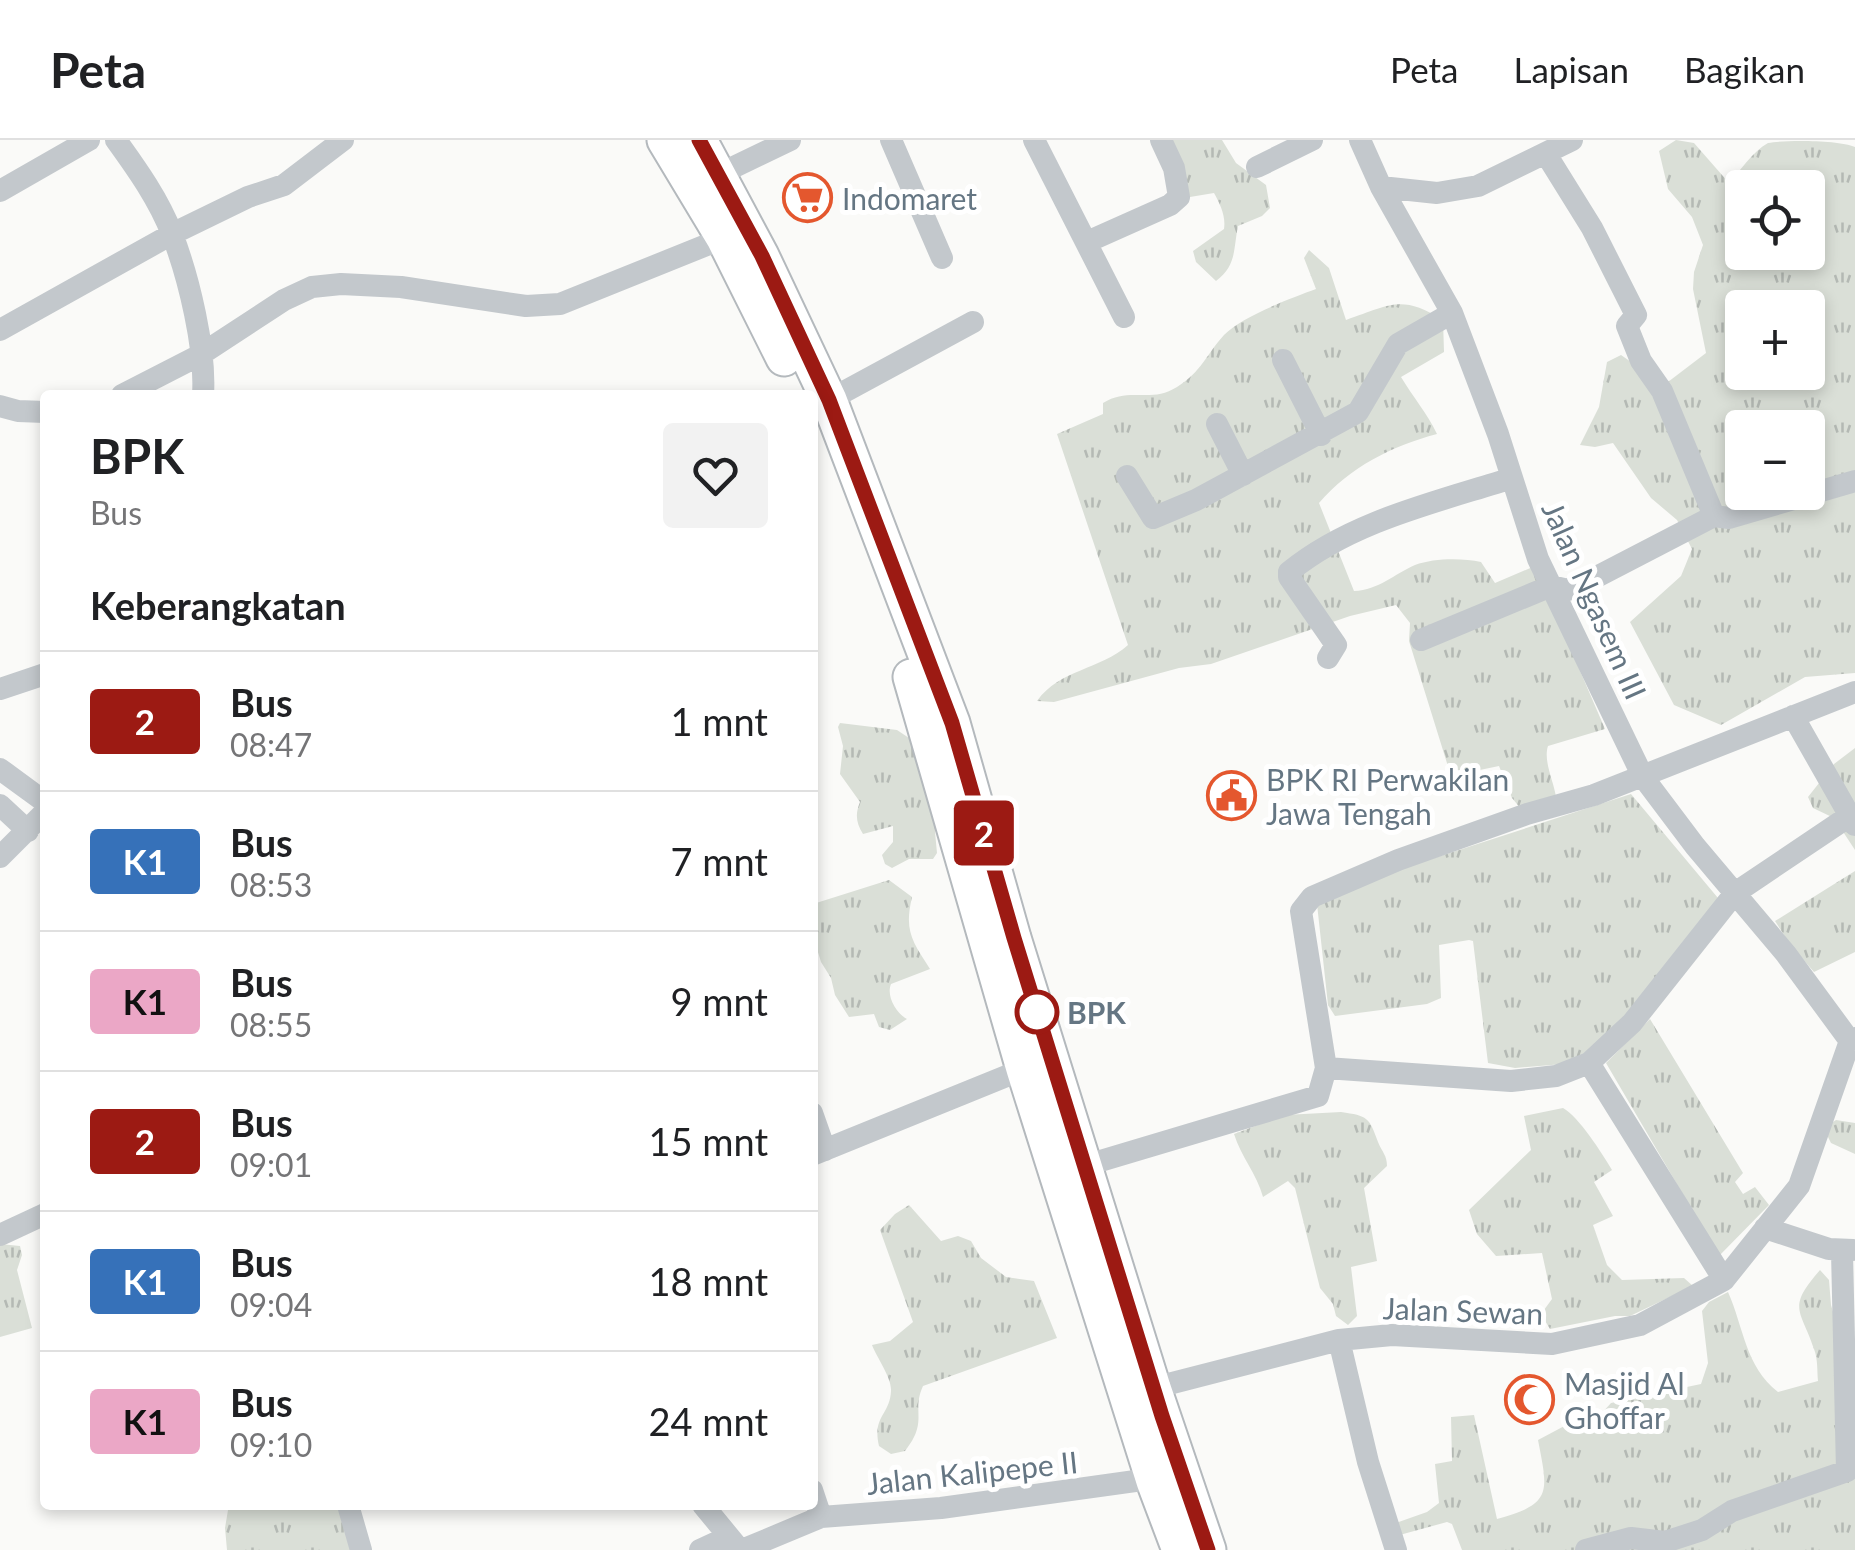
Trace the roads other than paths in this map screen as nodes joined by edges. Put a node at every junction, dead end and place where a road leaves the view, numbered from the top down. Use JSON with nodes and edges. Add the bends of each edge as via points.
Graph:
{"nodes":[{"id":1,"x":89,"y":140,"type":"edge"},
{"id":2,"x":116,"y":140,"type":"edge"},
{"id":3,"x":343,"y":140,"type":"edge"},
{"id":4,"x":665,"y":140,"type":"edge"},
{"id":5,"x":699,"y":140,"type":"edge"},
{"id":6,"x":790,"y":140,"type":"edge"},
{"id":7,"x":890,"y":140,"type":"edge"},
{"id":8,"x":1034,"y":140,"type":"edge"},
{"id":9,"x":1161,"y":140,"type":"edge"},
{"id":10,"x":1312,"y":140,"type":"edge"},
{"id":11,"x":1360,"y":140,"type":"edge"},
{"id":12,"x":1572,"y":140,"type":"edge"},
{"id":13,"x":1546,"y":154,"type":"junction"},
{"id":14,"x":1258,"y":168,"type":"dead end"},
{"id":15,"x":706,"y":180,"type":"junction"},
{"id":16,"x":1382,"y":187,"type":"junction"},
{"id":17,"x":0,"y":191,"type":"edge"},
{"id":18,"x":724,"y":238,"type":"junction"},
{"id":19,"x":1087,"y":242,"type":"junction"},
{"id":20,"x":175,"y":244,"type":"junction"},
{"id":21,"x":942,"y":258,"type":"dead end"},
{"id":22,"x":1452,"y":313,"type":"junction"},
{"id":23,"x":1124,"y":317,"type":"dead end"},
{"id":24,"x":972,"y":322,"type":"dead end"},
{"id":25,"x":0,"y":330,"type":"edge"},
{"id":26,"x":225,"y":338,"type":"junction"},
{"id":27,"x":200,"y":355,"type":"junction"},
{"id":28,"x":1283,"y":360,"type":"dead end"},
{"id":29,"x":132,"y":390,"type":"edge"},
{"id":30,"x":203,"y":390,"type":"edge"},
{"id":31,"x":806,"y":390,"type":"edge"},
{"id":32,"x":809,"y":390,"type":"edge"},
{"id":33,"x":818,"y":402,"type":"edge"},
{"id":34,"x":0,"y":406,"type":"edge"},
{"id":35,"x":40,"y":412,"type":"edge"},
{"id":36,"x":818,"y":413,"type":"edge"},
{"id":37,"x":818,"y":415,"type":"edge"},
{"id":38,"x":1216,"y":424,"type":"dead end"},
{"id":39,"x":1321,"y":435,"type":"junction"},
{"id":40,"x":1243,"y":475,"type":"junction"},
{"id":41,"x":1127,"y":476,"type":"dead end"},
{"id":42,"x":1512,"y":478,"type":"junction"},
{"id":43,"x":1855,"y":481,"type":"edge"},
{"id":44,"x":1714,"y":516,"type":"junction"},
{"id":45,"x":1551,"y":586,"type":"junction"},
{"id":46,"x":1421,"y":640,"type":"dead end"},
{"id":47,"x":1328,"y":658,"type":"dead end"},
{"id":48,"x":40,"y":676,"type":"edge"},
{"id":49,"x":0,"y":689,"type":"edge"},
{"id":50,"x":1855,"y":692,"type":"edge"},
{"id":51,"x":1793,"y":716,"type":"junction"},
{"id":52,"x":0,"y":768,"type":"edge"},
{"id":53,"x":1643,"y":776,"type":"junction"},
{"id":54,"x":0,"y":805,"type":"edge"},
{"id":55,"x":40,"y":815,"type":"edge"},
{"id":56,"x":1852,"y":821,"type":"edge"},
{"id":57,"x":0,"y":857,"type":"edge"},
{"id":58,"x":1735,"y":893,"type":"junction"},
{"id":59,"x":1853,"y":1039,"type":"edge"},
{"id":60,"x":1588,"y":1063,"type":"junction"},
{"id":61,"x":1024,"y":1068,"type":"junction"},
{"id":62,"x":1326,"y":1068,"type":"junction"},
{"id":63,"x":819,"y":1152,"type":"edge"},
{"id":64,"x":1086,"y":1166,"type":"junction"},
{"id":65,"x":40,"y":1216,"type":"edge"},
{"id":66,"x":1765,"y":1228,"type":"junction"},
{"id":67,"x":0,"y":1235,"type":"edge"},
{"id":68,"x":1848,"y":1251,"type":"edge"},
{"id":69,"x":1724,"y":1280,"type":"junction"},
{"id":70,"x":1339,"y":1340,"type":"junction"},
{"id":71,"x":1153,"y":1388,"type":"junction"},
{"id":72,"x":1167,"y":1476,"type":"junction"},
{"id":73,"x":818,"y":1508,"type":"edge"},
{"id":74,"x":349,"y":1510,"type":"edge"},
{"id":75,"x":708,"y":1510,"type":"edge"},
{"id":76,"x":821,"y":1517,"type":"junction"},
{"id":77,"x":737,"y":1546,"type":"edge"},
{"id":78,"x":361,"y":1550,"type":"edge"},
{"id":79,"x":700,"y":1550,"type":"edge"},
{"id":80,"x":1180,"y":1550,"type":"edge"},
{"id":81,"x":1208,"y":1550,"type":"edge"},
{"id":82,"x":1396,"y":1550,"type":"edge"},
{"id":83,"x":1586,"y":1550,"type":"edge"}],
"edges":[{"from":1,"to":17,"type":"street"},
{"from":2,"to":20,"type":"street"},
{"from":3,"to":20,"type":"street","via":[[284,185],[248,197]]},
{"from":4,"to":15,"type":"highway"},
{"from":5,"to":15,"type":"highway"},
{"from":6,"to":15,"type":"street"},
{"from":7,"to":21,"type":"street"},
{"from":8,"to":19,"type":"street"},
{"from":9,"to":19,"type":"street","via":[[1180,197]]},
{"from":10,"to":14,"type":"street"},
{"from":11,"to":16,"type":"street","name":"Jalan Ngasem III"},
{"from":12,"to":13,"type":"street"},
{"from":13,"to":16,"type":"street","via":[[1478,186],[1436,193]]},
{"from":13,"to":44,"type":"street","via":[[1621,281],[1636,315],[1627,326],[1641,362],[1662,391]]},
{"from":15,"to":18,"type":"highway"},
{"from":15,"to":32,"type":"highway","via":[[762,256]]},
{"from":16,"to":22,"type":"street","name":"Jalan Ngasem III"},
{"from":18,"to":26,"type":"street","via":[[560,304],[526,306],[400,287],[312,287]]},
{"from":18,"to":31,"type":"highway"},
{"from":19,"to":23,"type":"street"},
{"from":20,"to":25,"type":"street"},
{"from":20,"to":26,"type":"street","via":[[193,264],[211,331]]},
{"from":20,"to":27,"type":"street"},
{"from":22,"to":39,"type":"street","via":[[1398,344],[1358,412]]},
{"from":22,"to":42,"type":"street","name":"Jalan Ngasem III"},
{"from":24,"to":33,"type":"street"},
{"from":26,"to":27,"type":"street"},
{"from":27,"to":29,"type":"street"},
{"from":27,"to":30,"type":"street"},
{"from":28,"to":39,"type":"street"},
{"from":34,"to":35,"type":"street"},
{"from":36,"to":64,"type":"highway","via":[[952,723]]},
{"from":37,"to":61,"type":"highway","via":[[917,694]]},
{"from":38,"to":40,"type":"street"},
{"from":39,"to":40,"type":"street"},
{"from":40,"to":41,"type":"street","via":[[1154,518]]},
{"from":42,"to":45,"type":"street","name":"Jalan Ngasem III"},
{"from":42,"to":47,"type":"street","via":[[1401,512],[1289,572],[1336,645]]},
{"from":43,"to":44,"type":"street","via":[[1729,518]]},
{"from":44,"to":45,"type":"street","via":[[1580,585]]},
{"from":45,"to":46,"type":"street"},
{"from":45,"to":53,"type":"street","name":"Jalan Ngasem III"},
{"from":48,"to":49,"type":"street"},
{"from":50,"to":51,"type":"street"},
{"from":51,"to":53,"type":"street"},
{"from":51,"to":56,"type":"street"},
{"from":52,"to":55,"type":"street"},
{"from":53,"to":58,"type":"street","name":"Jalan Ngasem III"},
{"from":53,"to":62,"type":"street","via":[[1398,860],[1304,904],[1300,912]]},
{"from":54,"to":55,"type":"street"},
{"from":55,"to":57,"type":"street"},
{"from":56,"to":58,"type":"street"},
{"from":58,"to":59,"type":"street","name":"Jalan Ngasem III"},
{"from":58,"to":60,"type":"street","via":[[1632,1023]]},
{"from":59,"to":66,"type":"street","name":"Jalan Sewan","via":[[1798,1186]]},
{"from":60,"to":62,"type":"street","via":[[1511,1082]]},
{"from":60,"to":69,"type":"street"},
{"from":61,"to":63,"type":"street"},
{"from":61,"to":72,"type":"highway"},
{"from":62,"to":64,"type":"street","via":[[1313,1098]]},
{"from":64,"to":71,"type":"highway"},
{"from":65,"to":67,"type":"street"},
{"from":66,"to":68,"type":"street"},
{"from":66,"to":69,"type":"street","name":"Jalan Sewan"},
{"from":68,"to":83,"type":"street","via":[[1846,1472],[1665,1542],[1631,1538]]},
{"from":69,"to":70,"type":"street","name":"Jalan Sewan","via":[[1640,1325],[1552,1344],[1392,1335]]},
{"from":70,"to":71,"type":"street","name":"Jalan Sewan"},
{"from":70,"to":82,"type":"street"},
{"from":71,"to":72,"type":"highway"},
{"from":72,"to":76,"type":"street","name":"Jalan Kalipepe II","via":[[941,1508]]},
{"from":72,"to":80,"type":"highway"},
{"from":72,"to":81,"type":"highway"},
{"from":73,"to":76,"type":"street"},
{"from":74,"to":78,"type":"street"},
{"from":75,"to":77,"type":"street"},
{"from":76,"to":77,"type":"street","name":"Jalan Kalipepe II"},
{"from":77,"to":79,"type":"street","name":"Jalan Kalipepe II"}]}
